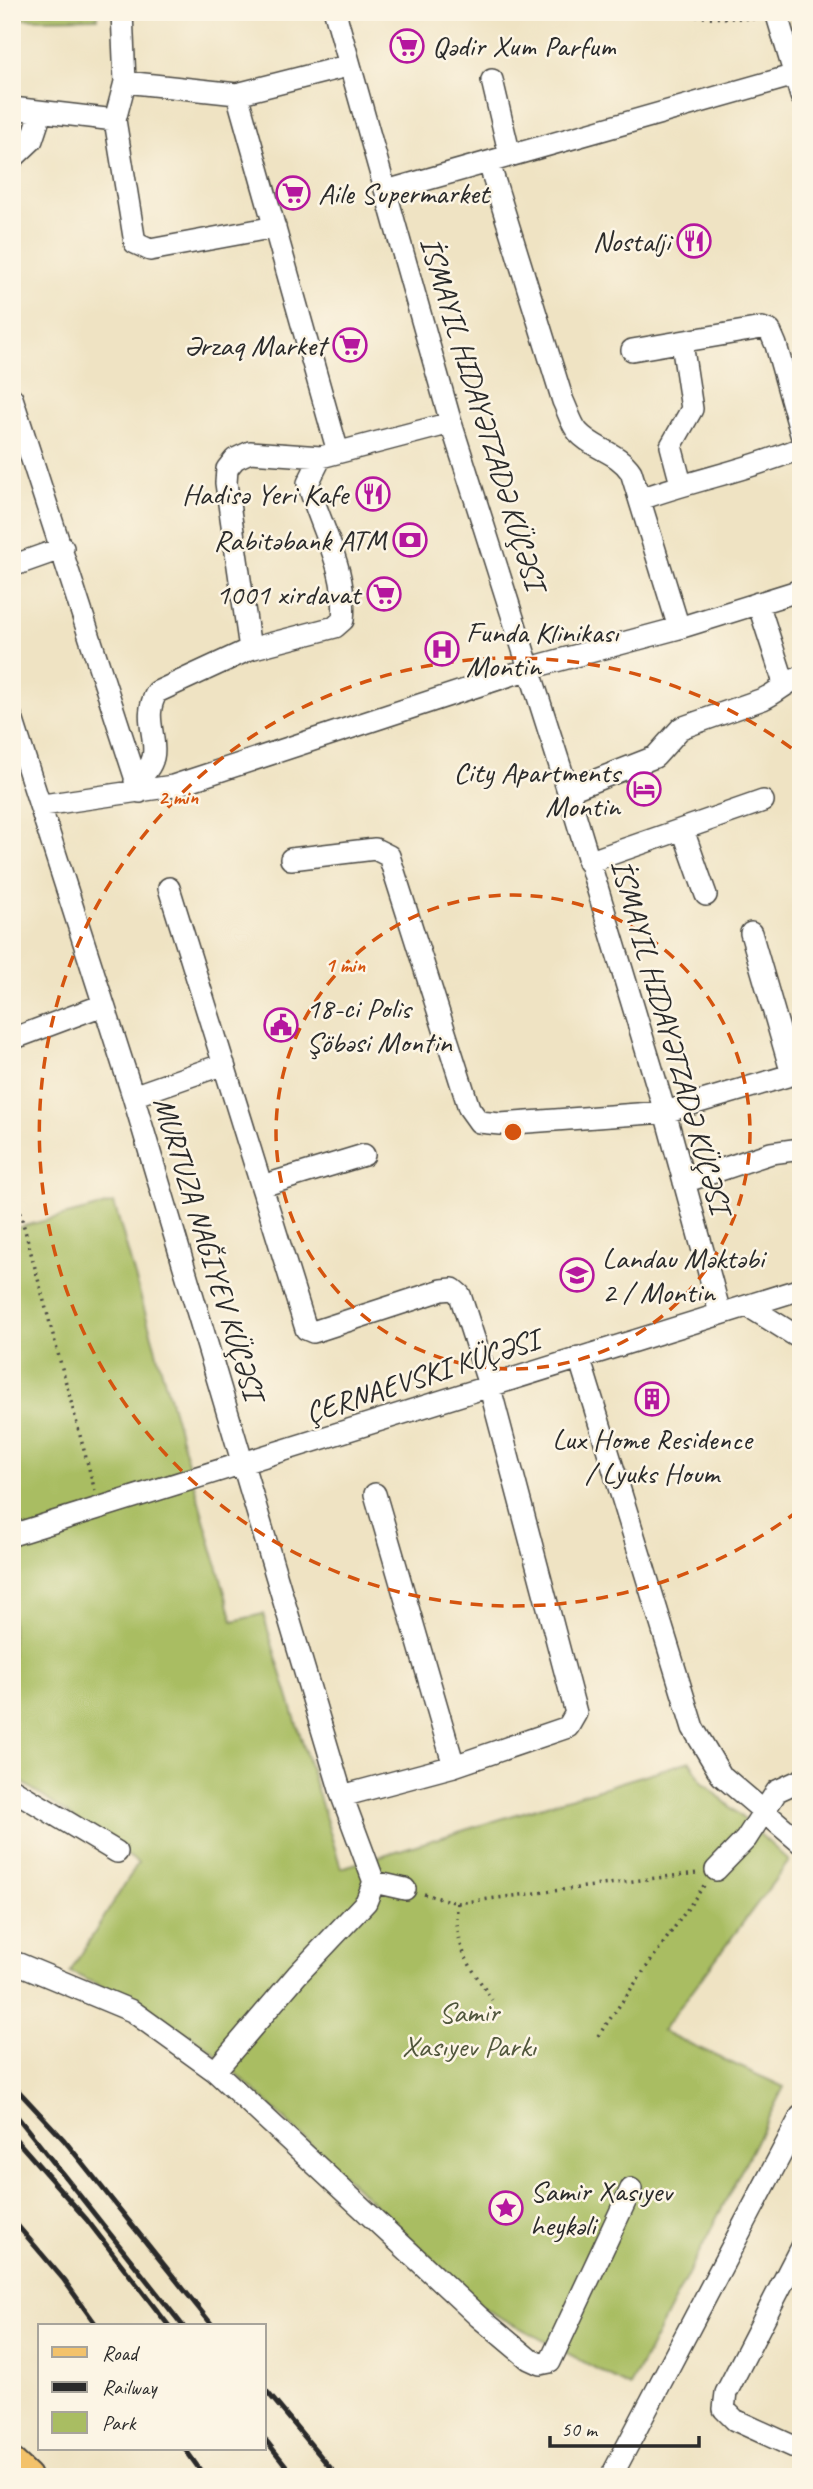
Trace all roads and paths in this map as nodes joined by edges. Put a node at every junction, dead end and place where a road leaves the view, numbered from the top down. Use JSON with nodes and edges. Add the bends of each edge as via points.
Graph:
{"nodes":[{"id":1,"x":122,"y":12,"type":"edge"},
{"id":2,"x":335,"y":12,"type":"edge"},
{"id":3,"x":578,"y":12,"type":"edge"},
{"id":4,"x":778,"y":16,"type":"edge"},
{"id":5,"x":347,"y":66,"type":"junction"},
{"id":6,"x":795,"y":75,"type":"junction"},
{"id":7,"x":492,"y":80,"type":"dead end"},
{"id":8,"x":125,"y":82,"type":"junction"},
{"id":9,"x":237,"y":94,"type":"junction"},
{"id":10,"x":801,"y":96,"type":"edge"},
{"id":11,"x":12,"y":108,"type":"edge"},
{"id":12,"x":41,"y":113,"type":"junction"},
{"id":13,"x":115,"y":120,"type":"junction"},
{"id":14,"x":510,"y":156,"type":"junction"},
{"id":15,"x":12,"y":159,"type":"edge"},
{"id":16,"x":489,"y":163,"type":"junction"},
{"id":17,"x":386,"y":191,"type":"junction"},
{"id":18,"x":275,"y":227,"type":"junction"},
{"id":19,"x":682,"y":343,"type":"junction"},
{"id":20,"x":632,"y":350,"type":"dead end"},
{"id":21,"x":12,"y":398,"type":"edge"},
{"id":22,"x":451,"y":423,"type":"junction"},
{"id":23,"x":801,"y":434,"type":"edge"},
{"id":24,"x":801,"y":448,"type":"edge"},
{"id":25,"x":330,"y":455,"type":"junction"},
{"id":26,"x":681,"y":484,"type":"junction"},
{"id":27,"x":641,"y":499,"type":"junction"},
{"id":28,"x":63,"y":548,"type":"junction"},
{"id":29,"x":12,"y":566,"type":"edge"},
{"id":30,"x":801,"y":590,"type":"edge"},
{"id":31,"x":758,"y":603,"type":"junction"},
{"id":32,"x":680,"y":628,"type":"junction"},
{"id":33,"x":250,"y":649,"type":"junction"},
{"id":34,"x":529,"y":669,"type":"junction"},
{"id":35,"x":792,"y":680,"type":"edge"},
{"id":36,"x":12,"y":718,"type":"edge"},
{"id":37,"x":137,"y":786,"type":"junction"},
{"id":38,"x":568,"y":790,"type":"junction"},
{"id":39,"x":763,"y":801,"type":"dead end"},
{"id":40,"x":43,"y":805,"type":"junction"},
{"id":41,"x":683,"y":830,"type":"junction"},
{"id":42,"x":291,"y":859,"type":"dead end"},
{"id":43,"x":588,"y":862,"type":"junction"},
{"id":44,"x":169,"y":888,"type":"dead end"},
{"id":45,"x":706,"y":895,"type":"dead end"},
{"id":46,"x":751,"y":933,"type":"dead end"},
{"id":47,"x":103,"y":1005,"type":"junction"},
{"id":48,"x":12,"y":1039,"type":"edge"},
{"id":49,"x":224,"y":1064,"type":"junction"},
{"id":50,"x":797,"y":1073,"type":"edge"},
{"id":51,"x":133,"y":1097,"type":"junction"},
{"id":52,"x":665,"y":1112,"type":"junction"},
{"id":53,"x":801,"y":1149,"type":"edge"},
{"id":54,"x":364,"y":1155,"type":"dead end"},
{"id":55,"x":684,"y":1182,"type":"junction"},
{"id":56,"x":262,"y":1186,"type":"junction"},
{"id":57,"x":20,"y":1212,"type":"dead end"},
{"id":58,"x":801,"y":1289,"type":"edge"},
{"id":59,"x":748,"y":1306,"type":"junction"},
{"id":60,"x":720,"y":1313,"type":"junction"},
{"id":61,"x":801,"y":1339,"type":"edge"},
{"id":62,"x":579,"y":1357,"type":"junction"},
{"id":63,"x":490,"y":1388,"type":"junction"},
{"id":64,"x":243,"y":1465,"type":"junction"},
{"id":65,"x":375,"y":1494,"type":"dead end"},
{"id":66,"x":100,"y":1509,"type":"junction"},
{"id":67,"x":12,"y":1535,"type":"edge"},
{"id":68,"x":454,"y":1766,"type":"junction"},
{"id":69,"x":801,"y":1780,"type":"edge"},
{"id":70,"x":12,"y":1789,"type":"edge"},
{"id":71,"x":342,"y":1796,"type":"junction"},
{"id":72,"x":762,"y":1811,"type":"junction"},
{"id":73,"x":801,"y":1843,"type":"edge"},
{"id":74,"x":117,"y":1852,"type":"dead end"},
{"id":75,"x":716,"y":1870,"type":"junction"},
{"id":76,"x":374,"y":1882,"type":"junction"},
{"id":77,"x":405,"y":1889,"type":"joint"},
{"id":78,"x":457,"y":1903,"type":"junction"},
{"id":79,"x":19,"y":1964,"type":"dead end"},
{"id":80,"x":492,"y":2000,"type":"dead end"},
{"id":81,"x":598,"y":2036,"type":"dead end"},
{"id":82,"x":215,"y":2071,"type":"junction"},
{"id":83,"x":801,"y":2116,"type":"edge"},
{"id":84,"x":631,"y":2189,"type":"dead end"},
{"id":85,"x":801,"y":2247,"type":"edge"},
{"id":86,"x":801,"y":2450,"type":"edge"},
{"id":87,"x":12,"y":2463,"type":"edge"},
{"id":88,"x":27,"y":2477,"type":"edge"},
{"id":89,"x":611,"y":2477,"type":"edge"}],
"edges":[{"from":1,"to":8,"type":"street"},
{"from":2,"to":5,"type":"street"},
{"from":3,"to":4,"type":"path"},
{"from":4,"to":6,"type":"street"},
{"from":5,"to":9,"type":"street"},
{"from":5,"to":17,"type":"street"},
{"from":6,"to":10,"type":"street"},
{"from":6,"to":14,"type":"street"},
{"from":7,"to":14,"type":"street"},
{"from":8,"to":9,"type":"street"},
{"from":8,"to":13,"type":"street"},
{"from":9,"to":18,"type":"street"},
{"from":11,"to":12,"type":"street"},
{"from":12,"to":13,"type":"street"},
{"from":12,"to":15,"type":"street","via":[[37,132]]},
{"from":13,"to":18,"type":"street","via":[[135,243],[141,248]]},
{"from":14,"to":16,"type":"street"},
{"from":16,"to":17,"type":"street"},
{"from":16,"to":27,"type":"street","via":[[576,430],[623,460]]},
{"from":17,"to":22,"type":"street"},
{"from":18,"to":25,"type":"street"},
{"from":19,"to":20,"type":"street"},
{"from":19,"to":23,"type":"street","via":[[762,328],[769,331]]},
{"from":19,"to":26,"type":"street","via":[[692,401],[690,417],[671,446]]},
{"from":21,"to":28,"type":"street"},
{"from":22,"to":25,"type":"street"},
{"from":22,"to":34,"type":"street"},
{"from":24,"to":26,"type":"street","via":[[774,460]]},
{"from":25,"to":33,"type":"street","via":[[308,483],[320,524],[340,566],[343,620],[335,627]]},
{"from":25,"to":33,"type":"street","via":[[250,452],[227,469]]},
{"from":26,"to":27,"type":"street"},
{"from":27,"to":32,"type":"street"},
{"from":28,"to":29,"type":"street"},
{"from":28,"to":37,"type":"street"},
{"from":30,"to":31,"type":"street"},
{"from":31,"to":32,"type":"street"},
{"from":31,"to":35,"type":"street"},
{"from":32,"to":34,"type":"street"},
{"from":33,"to":37,"type":"street","via":[[157,692],[150,703],[154,759]]},
{"from":34,"to":37,"type":"street","via":[[173,786]]},
{"from":34,"to":38,"type":"street"},
{"from":35,"to":38,"type":"street","via":[[763,699],[681,728],[655,757]]},
{"from":36,"to":40,"type":"street"},
{"from":37,"to":40,"type":"street"},
{"from":38,"to":43,"type":"street"},
{"from":39,"to":41,"type":"street"},
{"from":40,"to":47,"type":"street"},
{"from":41,"to":43,"type":"street"},
{"from":41,"to":45,"type":"street"},
{"from":42,"to":52,"type":"street","via":[[375,849],[388,856],[468,1108],[479,1122]]},
{"from":43,"to":52,"type":"street"},
{"from":44,"to":49,"type":"street"},
{"from":46,"to":50,"type":"street"},
{"from":47,"to":48,"type":"street"},
{"from":47,"to":51,"type":"street"},
{"from":49,"to":51,"type":"street"},
{"from":49,"to":56,"type":"street"},
{"from":50,"to":52,"type":"street"},
{"from":51,"to":64,"type":"street"},
{"from":52,"to":55,"type":"street"},
{"from":53,"to":55,"type":"street","via":[[771,1153]]},
{"from":54,"to":56,"type":"street"},
{"from":55,"to":60,"type":"street"},
{"from":56,"to":63,"type":"street","via":[[306,1329],[313,1332],[453,1289],[460,1295]]},
{"from":57,"to":66,"type":"path"},
{"from":58,"to":59,"type":"street","name":"ÇERNAEVSKI KÜÇƏSI"},
{"from":59,"to":60,"type":"street","name":"ÇERNAEVSKI KÜÇƏSI"},
{"from":59,"to":61,"type":"street"},
{"from":60,"to":62,"type":"street","name":"ÇERNAEVSKI KÜÇƏSI"},
{"from":62,"to":63,"type":"street","name":"ÇERNAEVSKI KÜÇƏSI"},
{"from":62,"to":72,"type":"street","via":[[693,1728],[721,1775]]},
{"from":63,"to":64,"type":"street","name":"ÇERNAEVSKI KÜÇƏSI"},
{"from":63,"to":68,"type":"street","via":[[576,1713],[568,1727]]},
{"from":64,"to":66,"type":"street","name":"ÇERNAEVSKI KÜÇƏSI"},
{"from":64,"to":71,"type":"street"},
{"from":65,"to":68,"type":"street"},
{"from":66,"to":67,"type":"street","name":"ÇERNAEVSKI KÜÇƏSI"},
{"from":68,"to":71,"type":"street"},
{"from":69,"to":72,"type":"street","via":[[777,1791]]},
{"from":70,"to":74,"type":"street"},
{"from":71,"to":76,"type":"street"},
{"from":72,"to":73,"type":"street"},
{"from":72,"to":75,"type":"street","via":[[746,1839]]},
{"from":75,"to":78,"type":"path"},
{"from":75,"to":81,"type":"path"},
{"from":76,"to":77,"type":"street"},
{"from":76,"to":82,"type":"street","via":[[366,1902]]},
{"from":77,"to":78,"type":"path"},
{"from":78,"to":80,"type":"path","via":[[456,1931],[462,1952]]},
{"from":79,"to":82,"type":"street","via":[[132,2011]]},
{"from":82,"to":84,"type":"street","via":[[479,2317],[540,2364],[550,2362]]},
{"from":83,"to":89,"type":"street"},
{"from":85,"to":86,"type":"street","via":[[726,2393],[724,2409],[735,2420]]},
{"from":87,"to":88,"type":"main road"}]}
